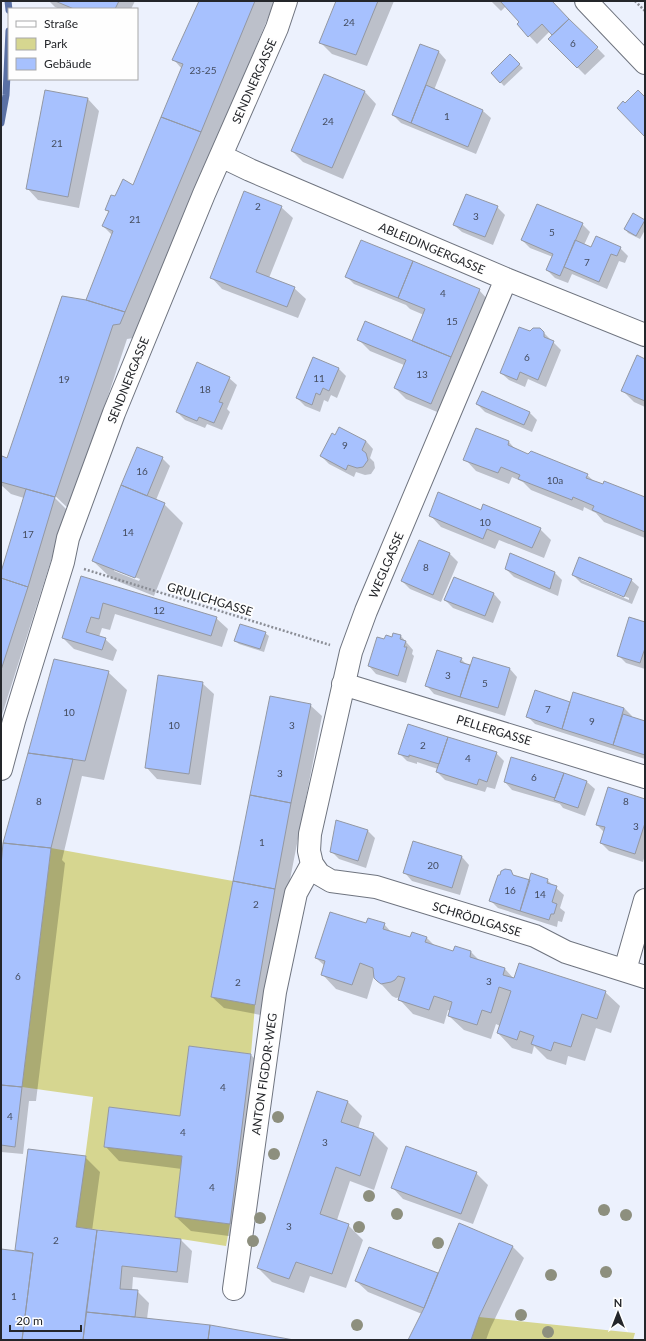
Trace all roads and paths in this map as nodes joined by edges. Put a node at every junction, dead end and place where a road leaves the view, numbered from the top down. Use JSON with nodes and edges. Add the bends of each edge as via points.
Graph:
{"nodes":[{"id":1,"x":286,"y":1,"type":"edge"},
{"id":2,"x":586,"y":1,"type":"edge"},
{"id":3,"x":635,"y":1,"type":"edge"},
{"id":4,"x":645,"y":11,"type":"edge"},
{"id":5,"x":645,"y":63,"type":"edge"},
{"id":6,"x":221,"y":156,"type":"junction"},
{"id":7,"x":506,"y":279,"type":"junction"},
{"id":8,"x":645,"y":335,"type":"edge"},
{"id":9,"x":63,"y":562,"type":"junction"},
{"id":10,"x":351,"y":652,"type":"junction"},
{"id":11,"x":343,"y":684,"type":"junction"},
{"id":12,"x":2,"y":760,"type":"edge"},
{"id":13,"x":645,"y":777,"type":"edge"},
{"id":14,"x":312,"y":864,"type":"junction"},
{"id":15,"x":645,"y":900,"type":"edge"},
{"id":16,"x":625,"y":970,"type":"junction"},
{"id":17,"x":645,"y":977,"type":"edge"},
{"id":18,"x":234,"y":1289,"type":"dead end"}],
"edges":[{"from":1,"to":6,"type":"street","name":"SENDNERGASSE","via":[[277,28]]},
{"from":2,"to":5,"type":"street"},
{"from":3,"to":4,"type":"path"},
{"from":6,"to":7,"type":"street","name":"ABLEIDINGERGASSE"},
{"from":6,"to":9,"type":"street","name":"SENDNERGASSE","via":[[114,413],[68,538]]},
{"from":7,"to":8,"type":"street","name":"ABLEIDINGERGASSE"},
{"from":7,"to":10,"type":"street","name":"WEGLGASSE"},
{"from":9,"to":10,"type":"path","name":"GRULICHGASSE"},
{"from":9,"to":12,"type":"street","name":"SENDNERGASSE"},
{"from":10,"to":11,"type":"street","name":"WEGLGASSE"},
{"from":11,"to":13,"type":"street","name":"PELLERGASSE"},
{"from":11,"to":14,"type":"street","name":"WEGLGASSE","via":[[310,834],[309,851]]},
{"from":14,"to":16,"type":"street","name":"SCHRÖDLGASSE","via":[[319,874],[331,881],[376,887],[535,936],[566,952]]},
{"from":14,"to":18,"type":"street","name":"ANTON FIGDOR-WEG","via":[[296,893],[275,992]]},
{"from":15,"to":16,"type":"street"},
{"from":16,"to":17,"type":"street","name":"SCHRÖDLGASSE"}]}
